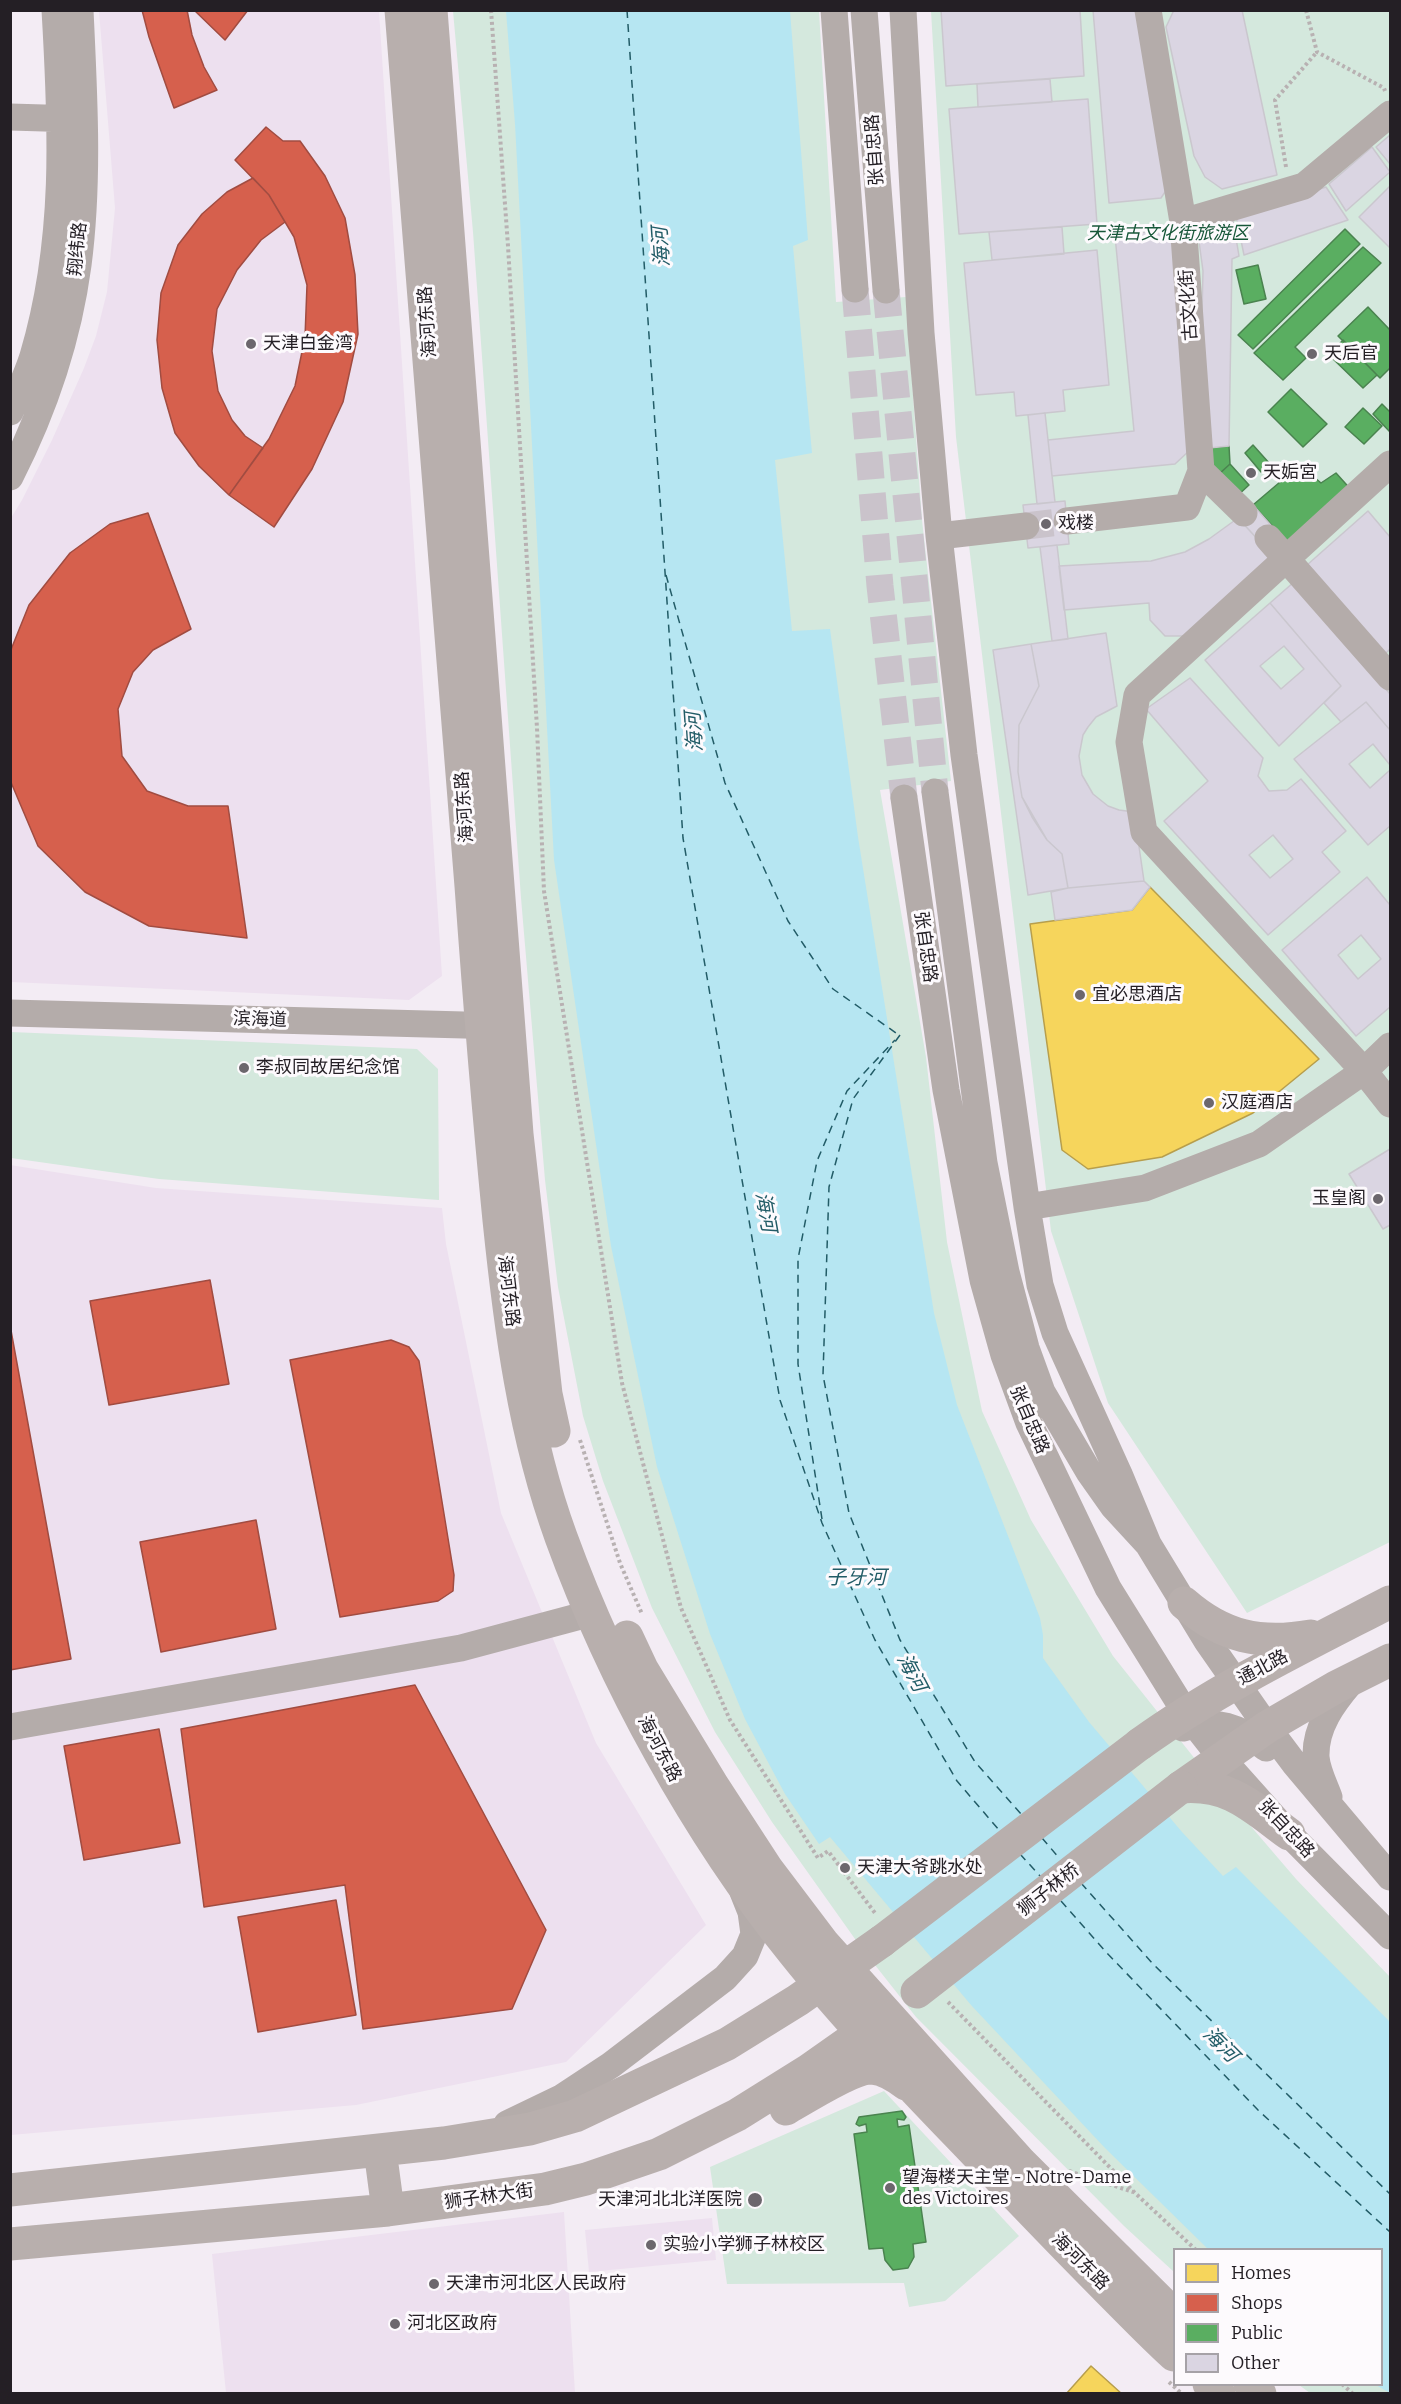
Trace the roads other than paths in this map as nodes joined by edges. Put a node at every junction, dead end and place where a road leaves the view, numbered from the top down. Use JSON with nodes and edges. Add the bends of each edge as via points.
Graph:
{"nodes":[{"id":1,"x":55,"y":10,"type":"edge"},
{"id":2,"x":80,"y":10,"type":"edge"},
{"id":3,"x":402,"y":10,"type":"edge"},
{"id":4,"x":431,"y":10,"type":"edge"},
{"id":5,"x":834,"y":10,"type":"edge"},
{"id":6,"x":864,"y":10,"type":"edge"},
{"id":7,"x":903,"y":10,"type":"edge"},
{"id":8,"x":1148,"y":10,"type":"edge"},
{"id":9,"x":1388,"y":105,"type":"edge"},
{"id":10,"x":10,"y":117,"type":"edge"},
{"id":11,"x":73,"y":119,"type":"junction"},
{"id":12,"x":1183,"y":222,"type":"junction"},
{"id":13,"x":855,"y":289,"type":"tunnel mouth"},
{"id":14,"x":886,"y":290,"type":"tunnel mouth"},
{"id":15,"x":10,"y":412,"type":"edge"},
{"id":16,"x":1390,"y":464,"type":"edge"},
{"id":17,"x":1201,"y":471,"type":"junction"},
{"id":18,"x":10,"y":477,"type":"edge"},
{"id":19,"x":1187,"y":507,"type":"junction"},
{"id":20,"x":1067,"y":521,"type":"tunnel mouth"},
{"id":21,"x":1026,"y":526,"type":"tunnel mouth"},
{"id":22,"x":939,"y":536,"type":"junction"},
{"id":23,"x":1268,"y":538,"type":"dead end"},
{"id":24,"x":1286,"y":559,"type":"junction"},
{"id":25,"x":1390,"y":677,"type":"edge"},
{"id":26,"x":935,"y":792,"type":"tunnel mouth"},
{"id":27,"x":904,"y":798,"type":"tunnel mouth"},
{"id":28,"x":10,"y":1013,"type":"edge"},
{"id":29,"x":495,"y":1026,"type":"junction"},
{"id":30,"x":1390,"y":1046,"type":"edge"},
{"id":31,"x":1364,"y":1071,"type":"junction"},
{"id":32,"x":1390,"y":1104,"type":"edge"},
{"id":33,"x":1027,"y":1207,"type":"junction"},
{"id":34,"x":1148,"y":1544,"type":"junction"},
{"id":35,"x":1390,"y":1602,"type":"edge"},
{"id":36,"x":1184,"y":1603,"type":"junction"},
{"id":37,"x":591,"y":1613,"type":"junction"},
{"id":38,"x":1333,"y":1631,"type":"junction"},
{"id":39,"x":1390,"y":1660,"type":"edge"},
{"id":40,"x":1357,"y":1677,"type":"junction"},
{"id":41,"x":1237,"y":1682,"type":"junction"},
{"id":42,"x":1190,"y":1718,"type":"junction"},
{"id":43,"x":10,"y":1727,"type":"edge"},
{"id":44,"x":1260,"y":1732,"type":"junction"},
{"id":45,"x":1222,"y":1759,"type":"junction"},
{"id":46,"x":1181,"y":1787,"type":"junction"},
{"id":47,"x":1335,"y":1812,"type":"junction"},
{"id":48,"x":1289,"y":1834,"type":"junction"},
{"id":49,"x":735,"y":1875,"type":"junction"},
{"id":50,"x":1390,"y":1877,"type":"edge"},
{"id":51,"x":1390,"y":1936,"type":"edge"},
{"id":52,"x":832,"y":1976,"type":"junction"},
{"id":53,"x":930,"y":1994,"type":"joint"},
{"id":54,"x":868,"y":2023,"type":"junction"},
{"id":55,"x":727,"y":2044,"type":"junction"},
{"id":56,"x":918,"y":2092,"type":"junction"},
{"id":57,"x":469,"y":2139,"type":"junction"},
{"id":58,"x":380,"y":2150,"type":"junction"},
{"id":59,"x":659,"y":2154,"type":"junction"},
{"id":60,"x":10,"y":2190,"type":"edge"},
{"id":61,"x":388,"y":2210,"type":"junction"},
{"id":62,"x":10,"y":2244,"type":"edge"},
{"id":63,"x":1173,"y":2314,"type":"edge"},
{"id":64,"x":1173,"y":2354,"type":"edge"}],
"edges":[{"from":1,"to":11,"type":"street","name":"翔纬路"},
{"from":2,"to":11,"type":"street","name":"翔纬路"},
{"from":3,"to":29,"type":"main road","name":"海河东路"},
{"from":4,"to":29,"type":"main road","name":"海河东路","via":[[464,470]]},
{"from":5,"to":13,"type":"street","name":"张自忠路"},
{"from":6,"to":14,"type":"street","name":"张自忠路"},
{"from":7,"to":22,"type":"street","via":[[921,333]]},
{"from":8,"to":12,"type":"street","name":"古文化街"},
{"from":9,"to":12,"type":"street","via":[[1304,186]]},
{"from":10,"to":11,"type":"street"},
{"from":11,"to":15,"type":"street","name":"翔纬路","via":[[51,276],[32,359]]},
{"from":11,"to":18,"type":"street","name":"翔纬路","via":[[82,221],[70,311],[37,422]]},
{"from":12,"to":17,"type":"street","name":"古文化街"},
{"from":16,"to":24,"type":"street"},
{"from":17,"to":19,"type":"street"},
{"from":17,"to":19,"type":"street","via":[[1241,509]]},
{"from":19,"to":20,"type":"street"},
{"from":21,"to":22,"type":"street"},
{"from":22,"to":33,"type":"street","via":[[964,755]]},
{"from":23,"to":24,"type":"street"},
{"from":24,"to":25,"type":"street"},
{"from":24,"to":31,"type":"street","via":[[1137,695],[1129,742],[1144,831]]},
{"from":26,"to":34,"type":"street","name":"张自忠路","via":[[984,1163],[1026,1348],[1042,1392],[1089,1472]]},
{"from":27,"to":42,"type":"street","name":"张自忠路","via":[[946,1090],[983,1280],[1004,1355],[1029,1423],[1108,1588]]},
{"from":28,"to":29,"type":"street","name":"滨海道"},
{"from":29,"to":37,"type":"main road","name":"海河东路","via":[[507,1295],[524,1399],[560,1534]]},
{"from":29,"to":52,"type":"main road","name":"海河东路","via":[[517,1134],[546,1394],[563,1471],[581,1526],[642,1669]]},
{"from":30,"to":31,"type":"street"},
{"from":31,"to":32,"type":"street"},
{"from":31,"to":33,"type":"street","via":[[1259,1144],[1145,1188]]},
{"from":33,"to":34,"type":"street","via":[[1040,1285],[1055,1333]]},
{"from":34,"to":36,"type":"street","name":"张自忠路"},
{"from":35,"to":38,"type":"main road","name":"通北路"},
{"from":36,"to":38,"type":"main road","via":[[1221,1630],[1240,1636],[1287,1639]]},
{"from":36,"to":41,"type":"street","name":"张自忠路"},
{"from":37,"to":43,"type":"street","via":[[461,1648]]},
{"from":37,"to":49,"type":"main road","name":"海河东路","via":[[687,1800]]},
{"from":38,"to":41,"type":"main road","name":"通北路"},
{"from":39,"to":40,"type":"main road"},
{"from":40,"to":44,"type":"main road"},
{"from":40,"to":47,"type":"street","via":[[1335,1700],[1319,1737],[1316,1757]]},
{"from":41,"to":42,"type":"main road","name":"通北路"},
{"from":41,"to":44,"type":"street","name":"张自忠路"},
{"from":42,"to":44,"type":"street"},
{"from":42,"to":45,"type":"street","name":"张自忠路"},
{"from":42,"to":52,"type":"main road","name":"通北路","bridge":true,"via":[[1140,1744],[879,1928]]},
{"from":44,"to":45,"type":"main road"},
{"from":44,"to":47,"type":"street"},
{"from":45,"to":46,"type":"main road"},
{"from":45,"to":48,"type":"street","name":"张自忠路"},
{"from":46,"to":48,"type":"main road","via":[[1211,1787],[1226,1792]]},
{"from":46,"to":53,"type":"main road","name":"狮子林桥","bridge":true},
{"from":47,"to":50,"type":"street"},
{"from":48,"to":51,"type":"street","name":"张自忠路"},
{"from":49,"to":52,"type":"main road","name":"海河东路","via":[[788,1946]]},
{"from":49,"to":57,"type":"street","via":[[751,1912],[754,1934],[745,1956],[726,1978],[611,2066],[526,2116]]},
{"from":52,"to":54,"type":"main road","name":"海河东路"},
{"from":52,"to":55,"type":"main road"},
{"from":53,"to":54,"type":"main road","name":"狮子林大街"},
{"from":54,"to":55,"type":"main road","via":[[798,2019]]},
{"from":54,"to":56,"type":"main road","name":"海河东路"},
{"from":54,"to":59,"type":"main road","name":"狮子林大街","via":[[809,2070],[737,2115]]},
{"from":54,"to":63,"type":"main road","name":"海河东路","via":[[924,2055],[1021,2163]]},
{"from":55,"to":57,"type":"main road","via":[[575,2116],[530,2129]]},
{"from":56,"to":59,"type":"main road","via":[[893,2075],[871,2068],[850,2074],[726,2141],[693,2152]]},
{"from":56,"to":64,"type":"main road","name":"海河东路"},
{"from":57,"to":58,"type":"main road"},
{"from":58,"to":60,"type":"main road"},
{"from":58,"to":61,"type":"main road"},
{"from":59,"to":61,"type":"main road","name":"狮子林大街","via":[[545,2189]]},
{"from":61,"to":62,"type":"main road","name":"狮子林大街"}]}
